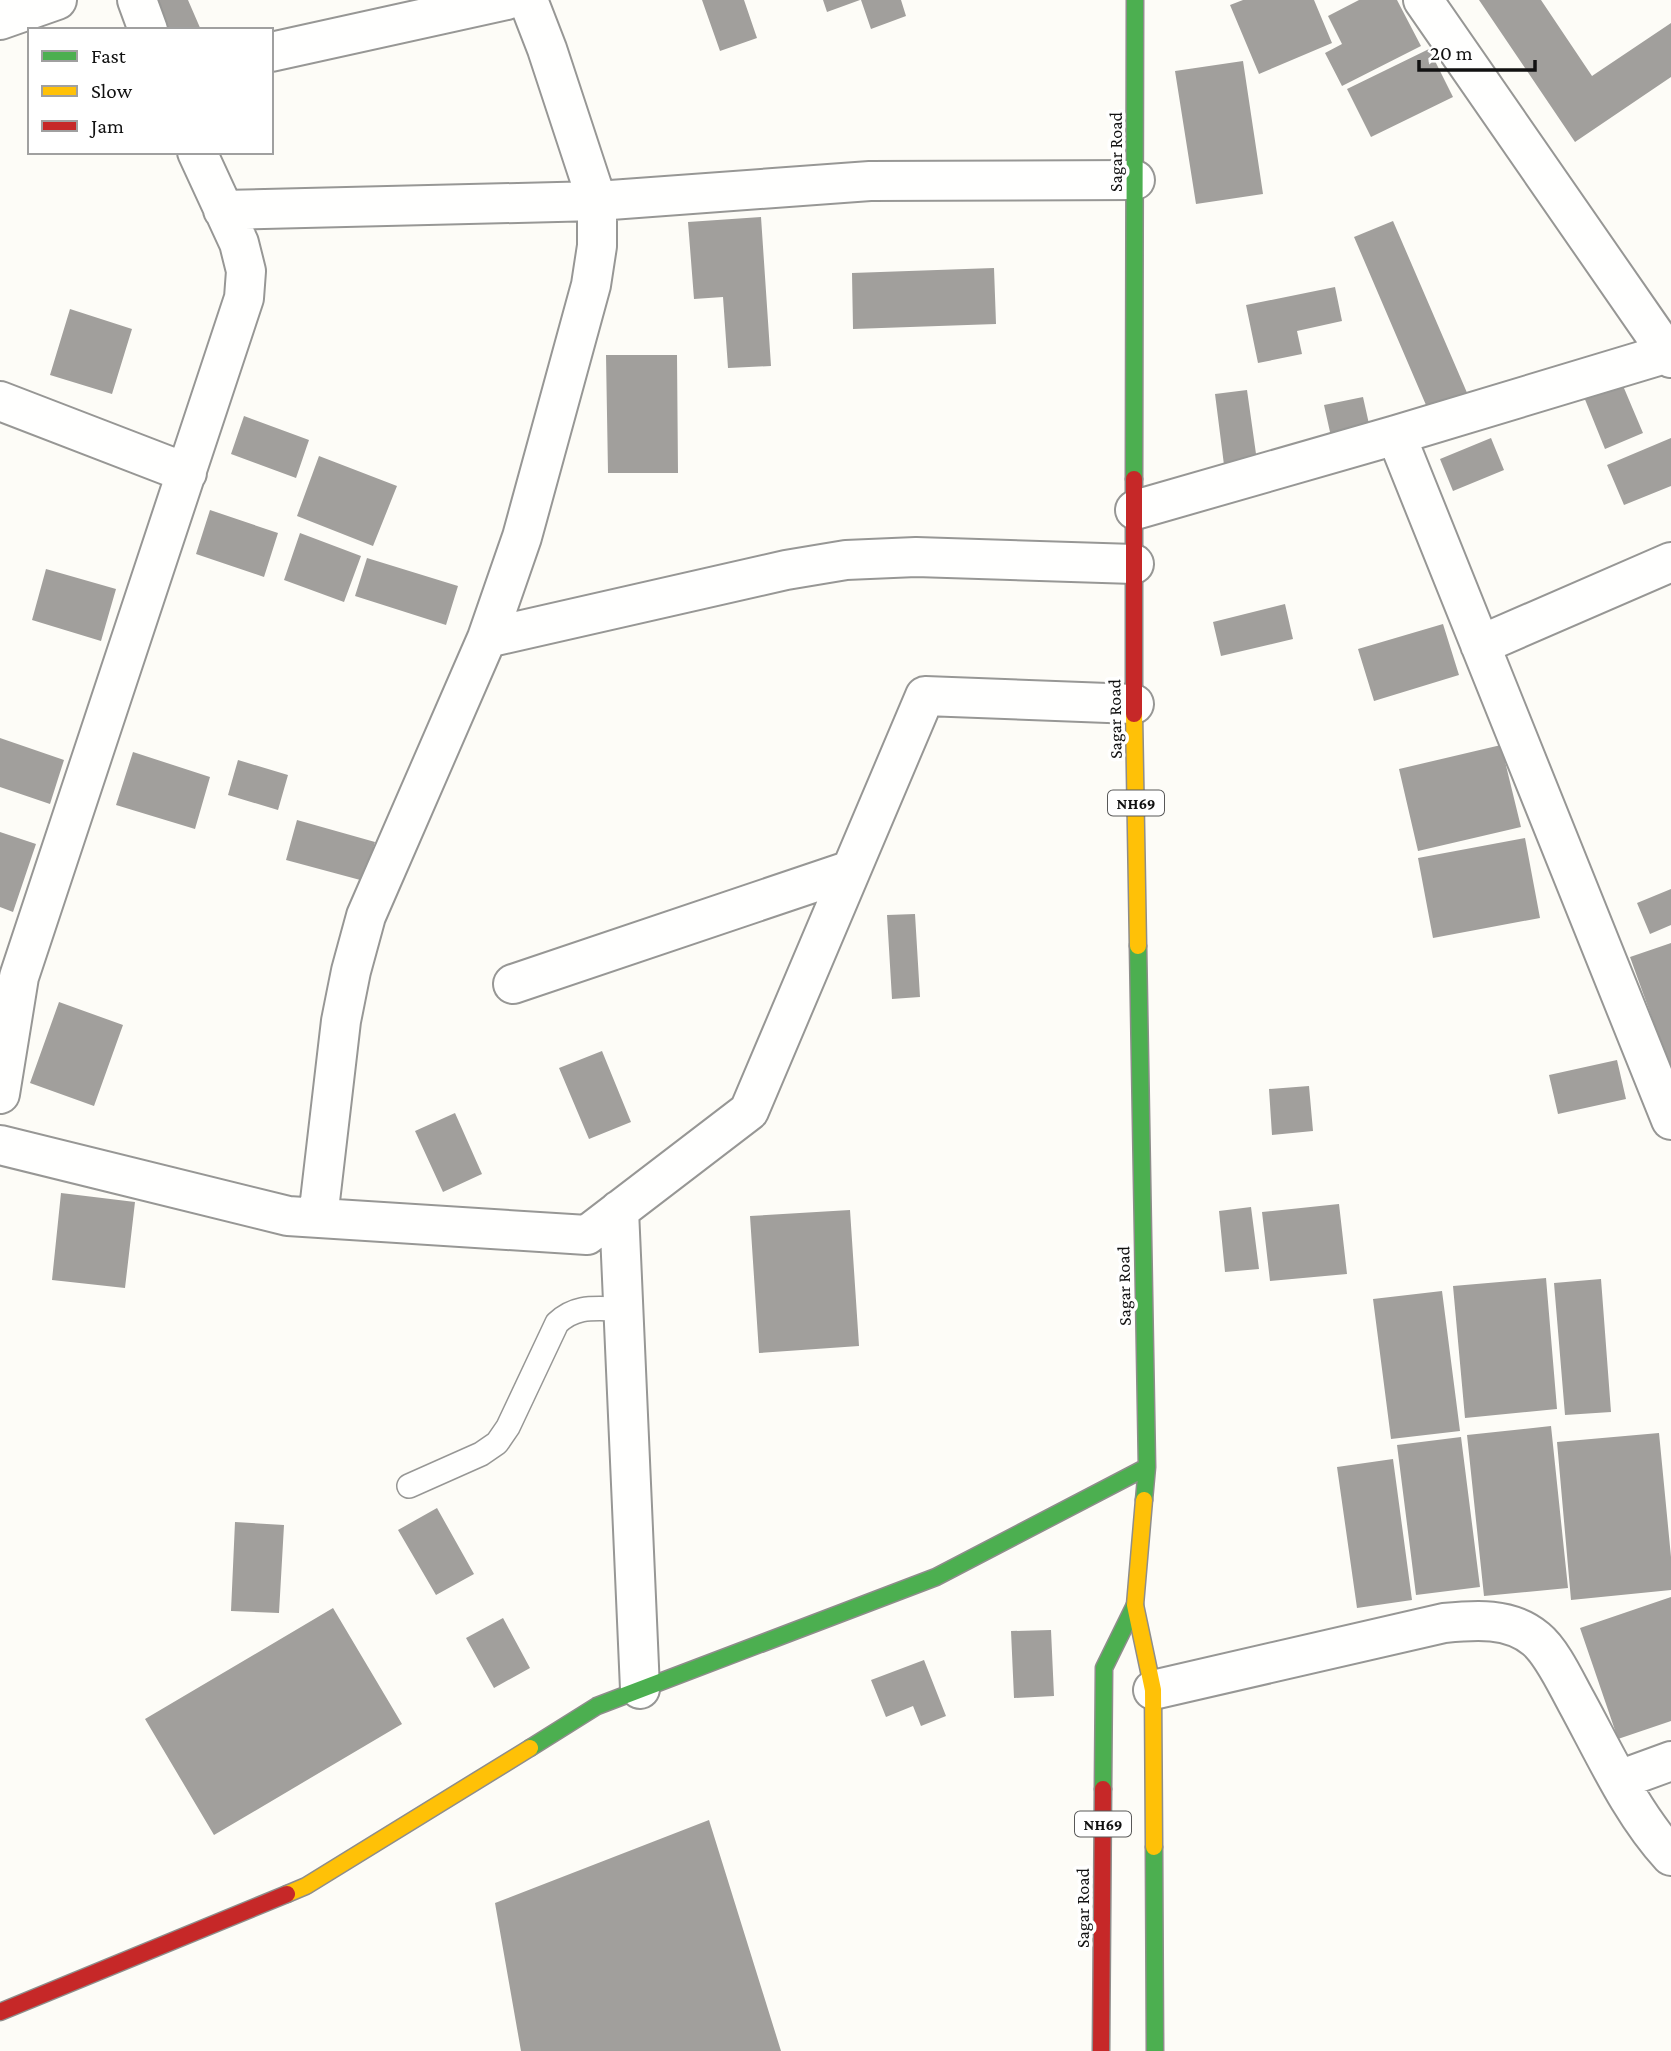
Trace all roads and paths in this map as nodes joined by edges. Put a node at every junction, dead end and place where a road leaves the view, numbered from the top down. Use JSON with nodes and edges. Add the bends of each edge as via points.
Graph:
{"nodes":[{"id":1,"x":57,"y":0,"type":"edge"},
{"id":2,"x":137,"y":0,"type":"edge"},
{"id":3,"x":508,"y":0,"type":"edge"},
{"id":4,"x":528,"y":0,"type":"edge"},
{"id":5,"x":1135,"y":0,"type":"edge"},
{"id":6,"x":1423,"y":0,"type":"edge"},
{"id":7,"x":0,"y":20,"type":"edge"},
{"id":8,"x":147,"y":28,"type":"edge"},
{"id":9,"x":273,"y":52,"type":"edge"},
{"id":10,"x":198,"y":154,"type":"edge"},
{"id":11,"x":1135,"y":180,"type":"junction"},
{"id":12,"x":597,"y":201,"type":"junction"},
{"id":13,"x":223,"y":210,"type":"junction"},
{"id":14,"x":1670,"y":356,"type":"edge"},
{"id":15,"x":0,"y":401,"type":"edge"},
{"id":16,"x":1396,"y":435,"type":"junction"},
{"id":17,"x":187,"y":473,"type":"junction"},
{"id":18,"x":1135,"y":510,"type":"junction"},
{"id":19,"x":1671,"y":562,"type":"edge"},
{"id":20,"x":1134,"y":564,"type":"junction"},
{"id":21,"x":487,"y":638,"type":"junction"},
{"id":22,"x":1480,"y":645,"type":"junction"},
{"id":23,"x":1134,"y":704,"type":"junction"},
{"id":24,"x":851,"y":870,"type":"junction"},
{"id":25,"x":9,"y":974,"type":"edge"},
{"id":26,"x":513,"y":984,"type":"dead end"},
{"id":27,"x":0,"y":1094,"type":"edge"},
{"id":28,"x":1671,"y":1120,"type":"edge"},
{"id":29,"x":0,"y":1145,"type":"edge"},
{"id":30,"x":619,"y":1210,"type":"junction"},
{"id":31,"x":318,"y":1218,"type":"junction"},
{"id":32,"x":623,"y":1309,"type":"junction"},
{"id":33,"x":1147,"y":1467,"type":"junction"},
{"id":34,"x":409,"y":1486,"type":"dead end"},
{"id":35,"x":1135,"y":1605,"type":"junction"},
{"id":36,"x":640,"y":1689,"type":"junction"},
{"id":37,"x":1153,"y":1690,"type":"junction"},
{"id":38,"x":1671,"y":1761,"type":"edge"},
{"id":39,"x":1619,"y":1780,"type":"junction"},
{"id":40,"x":1671,"y":1856,"type":"edge"},
{"id":41,"x":0,"y":2012,"type":"edge"},
{"id":42,"x":1101,"y":2051,"type":"edge"},
{"id":43,"x":1156,"y":2051,"type":"edge"}],
"edges":[{"from":1,"to":7,"type":"street"},
{"from":2,"to":8,"type":"street"},
{"from":3,"to":9,"type":"street"},
{"from":4,"to":12,"type":"street"},
{"from":5,"to":11,"type":"main road","name":"Sagar Road","number":"NH69"},
{"from":6,"to":14,"type":"street"},
{"from":10,"to":13,"type":"street"},
{"from":11,"to":12,"type":"street","via":[[870,181]]},
{"from":11,"to":18,"type":"main road","name":"Sagar Road","number":"NH69"},
{"from":12,"to":13,"type":"street"},
{"from":12,"to":21,"type":"street","via":[[591,285],[522,537]]},
{"from":13,"to":17,"type":"street","via":[[247,271],[244,298]]},
{"from":14,"to":16,"type":"street"},
{"from":15,"to":17,"type":"street"},
{"from":16,"to":18,"type":"street"},
{"from":16,"to":22,"type":"street"},
{"from":17,"to":25,"type":"street"},
{"from":18,"to":20,"type":"main road","name":"Sagar Road","number":"NH69"},
{"from":19,"to":22,"type":"street"},
{"from":20,"to":21,"type":"street","via":[[916,557],[846,560]]},
{"from":20,"to":23,"type":"main road","name":"Sagar Road","number":"NH69"},
{"from":21,"to":31,"type":"street","via":[[366,916],[341,1021]]},
{"from":22,"to":28,"type":"street"},
{"from":23,"to":24,"type":"street","via":[[925,696]]},
{"from":23,"to":33,"type":"main road","name":"Sagar Road","number":"NH69"},
{"from":24,"to":26,"type":"street"},
{"from":24,"to":30,"type":"street","via":[[749,1111]]},
{"from":25,"to":27,"type":"street"},
{"from":29,"to":31,"type":"street","via":[[288,1216]]},
{"from":30,"to":31,"type":"street","via":[[587,1235]]},
{"from":30,"to":32,"type":"street"},
{"from":32,"to":34,"type":"lane","via":[[568,1313],[557,1323],[497,1443]]},
{"from":32,"to":36,"type":"street"},
{"from":33,"to":35,"type":"main road","name":"Sagar Road","number":"NH69"},
{"from":33,"to":36,"type":"main road","via":[[936,1577]]},
{"from":35,"to":37,"type":"main road","name":"Sagar Road","number":"NH69"},
{"from":35,"to":42,"type":"main road","name":"Sagar Road","number":"NH69","via":[[1104,1668]]},
{"from":36,"to":41,"type":"main road","via":[[597,1706],[306,1886]]},
{"from":37,"to":39,"type":"street","via":[[1444,1623],[1509,1624],[1536,1639],[1556,1665]]},
{"from":37,"to":43,"type":"main road","name":"Sagar Road","number":"NH69"},
{"from":38,"to":39,"type":"street"},
{"from":39,"to":40,"type":"street"}]}
